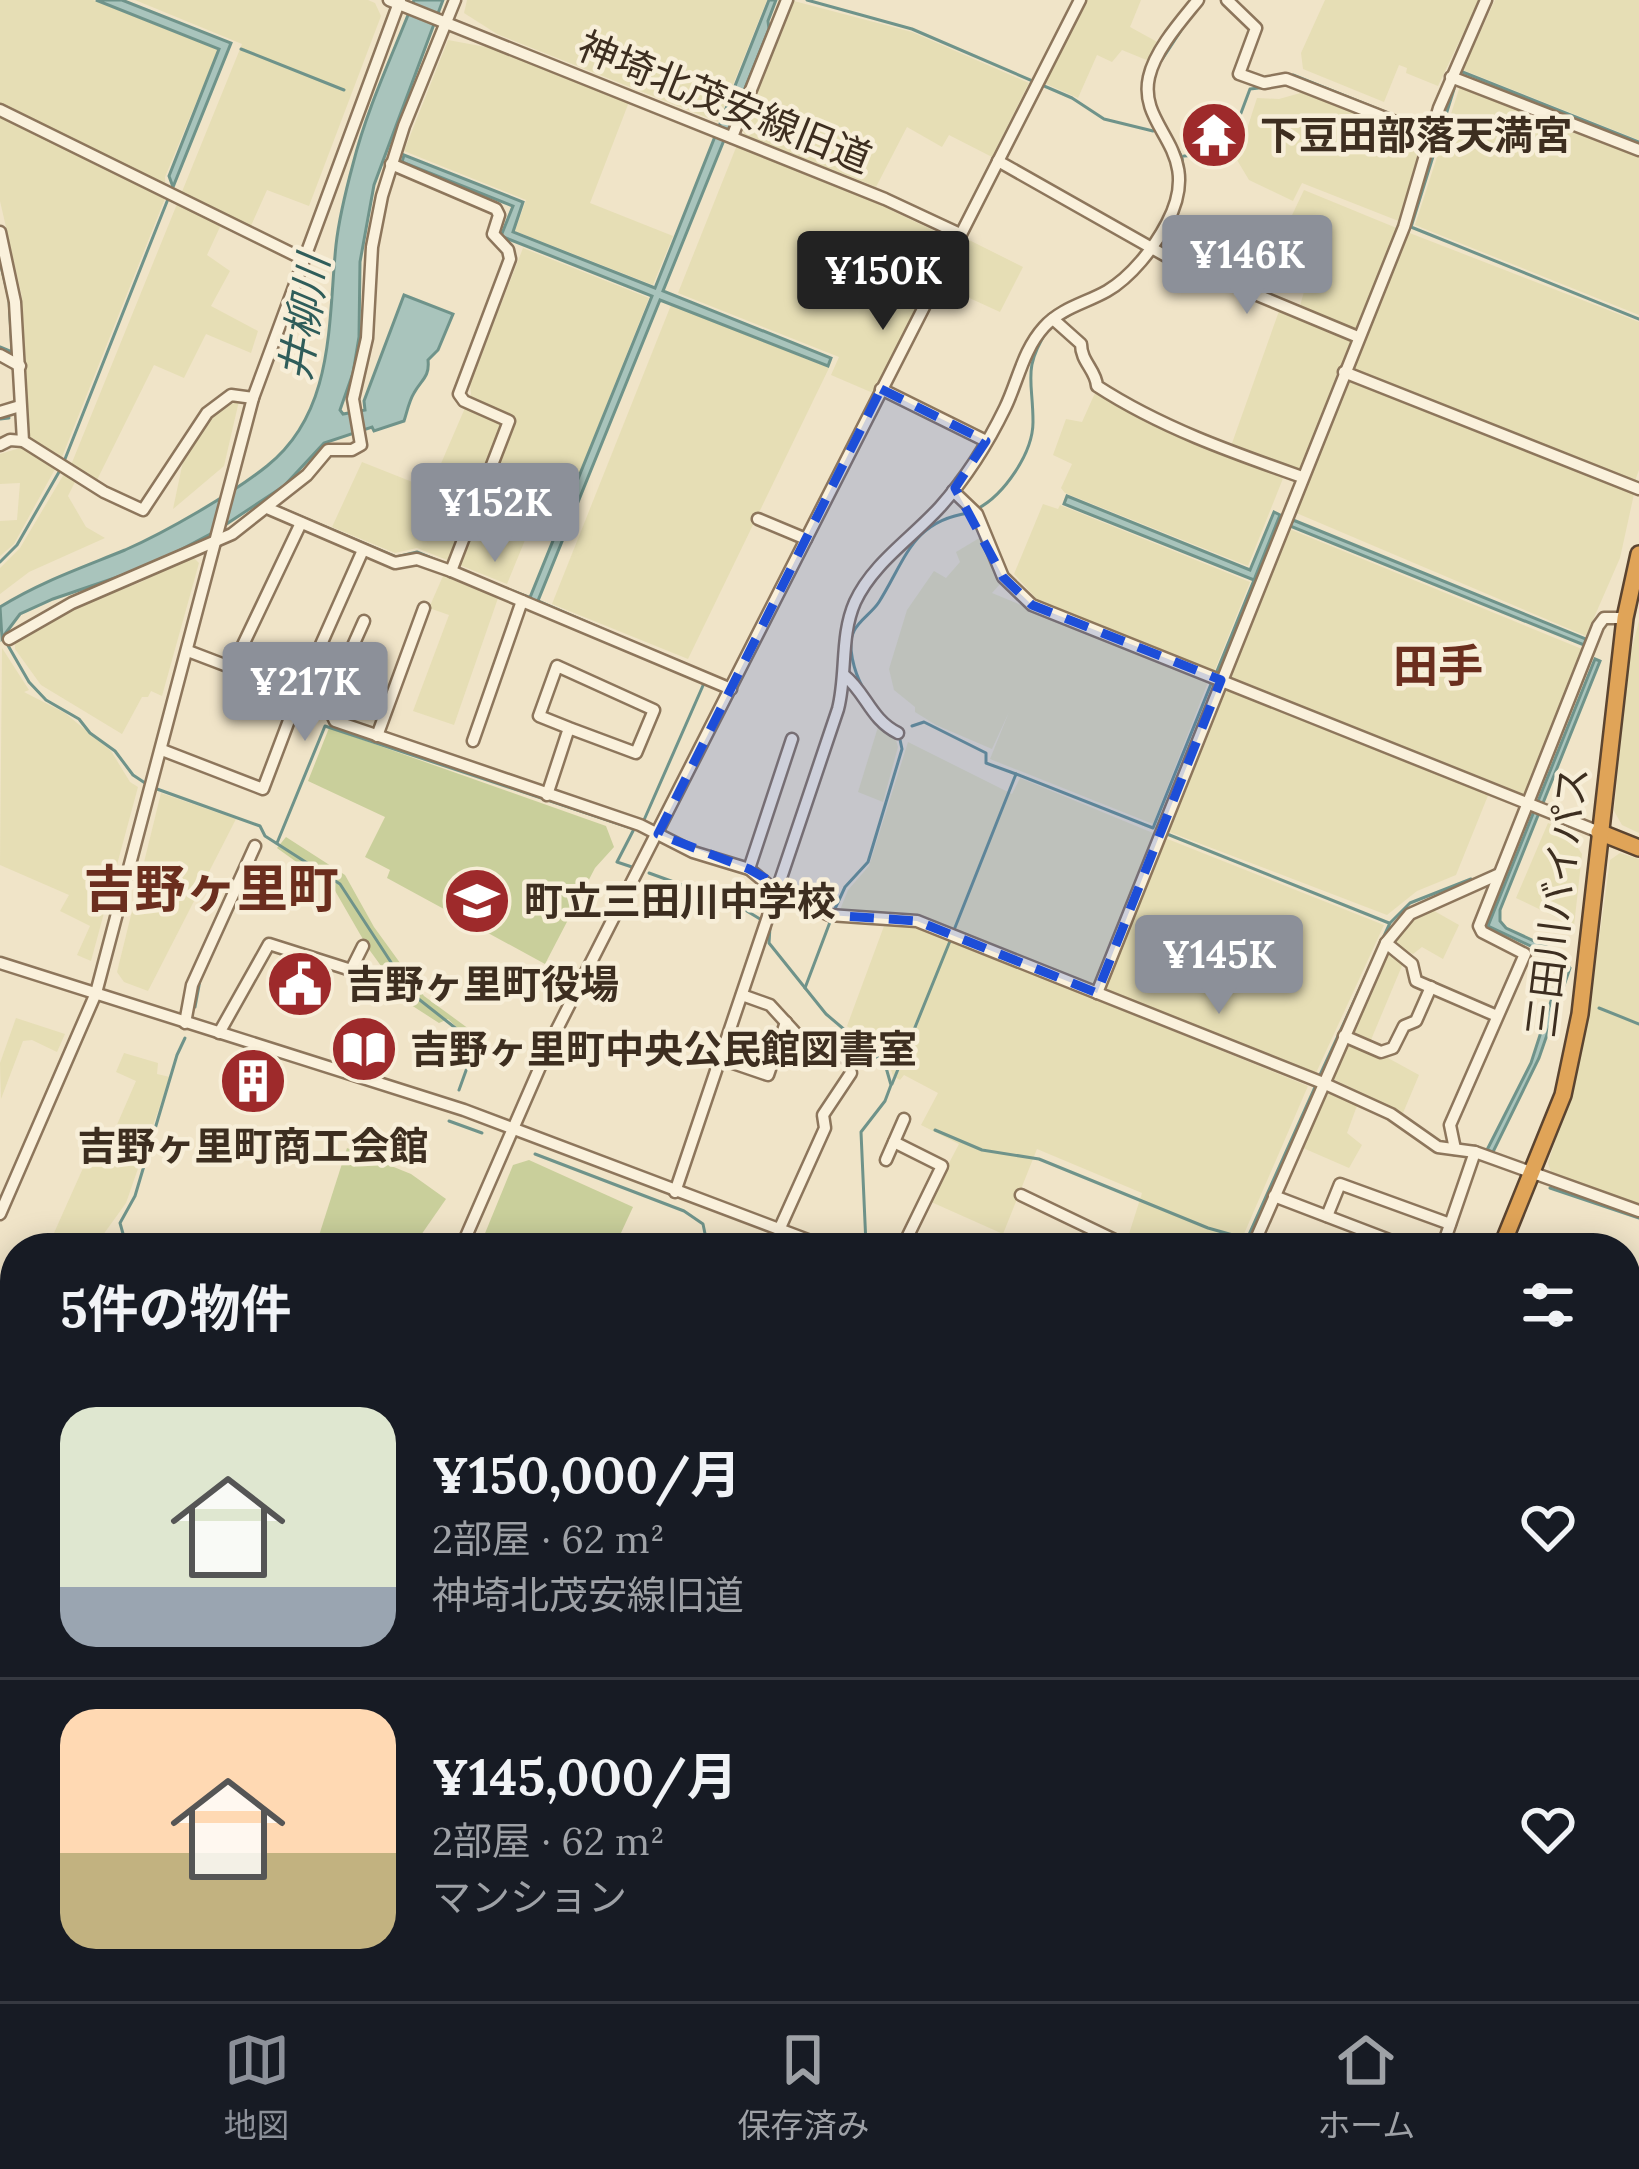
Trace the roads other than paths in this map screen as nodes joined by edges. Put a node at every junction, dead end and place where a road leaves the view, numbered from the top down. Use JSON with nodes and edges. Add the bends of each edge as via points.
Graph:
{"nodes":[{"id":1,"x":455,"y":0,"type":"edge"},
{"id":2,"x":787,"y":0,"type":"edge"},
{"id":3,"x":1080,"y":0,"type":"edge"},
{"id":4,"x":1198,"y":0,"type":"edge"},
{"id":5,"x":1227,"y":0,"type":"edge"},
{"id":6,"x":1486,"y":0,"type":"edge"},
{"id":7,"x":399,"y":3,"type":"edge"},
{"id":8,"x":444,"y":22,"type":"junction"},
{"id":9,"x":1451,"y":76,"type":"junction"},
{"id":10,"x":0,"y":110,"type":"edge"},
{"id":11,"x":725,"y":134,"type":"junction"},
{"id":12,"x":1431,"y":136,"type":"junction"},
{"id":13,"x":1639,"y":151,"type":"edge"},
{"id":14,"x":998,"y":161,"type":"junction"},
{"id":15,"x":391,"y":164,"type":"junction"},
{"id":16,"x":0,"y":232,"type":"edge"},
{"id":17,"x":960,"y":234,"type":"junction"},
{"id":18,"x":1154,"y":249,"type":"junction"},
{"id":19,"x":303,"y":259,"type":"junction"},
{"id":20,"x":1054,"y":322,"type":"junction"},
{"id":21,"x":1358,"y":337,"type":"junction"},
{"id":22,"x":0,"y":356,"type":"edge"},
{"id":23,"x":20,"y":366,"type":"junction"},
{"id":24,"x":1344,"y":372,"type":"junction"},
{"id":25,"x":881,"y":389,"type":"junction"},
{"id":26,"x":253,"y":398,"type":"junction"},
{"id":27,"x":20,"y":406,"type":"junction"},
{"id":28,"x":0,"y":412,"type":"edge"},
{"id":29,"x":23,"y":441,"type":"junction"},
{"id":30,"x":986,"y":441,"type":"junction"},
{"id":31,"x":0,"y":445,"type":"edge"},
{"id":32,"x":1302,"y":477,"type":"junction"},
{"id":33,"x":1639,"y":489,"type":"edge"},
{"id":34,"x":953,"y":490,"type":"junction"},
{"id":35,"x":267,"y":508,"type":"junction"},
{"id":36,"x":758,"y":519,"type":"dead end"},
{"id":37,"x":301,"y":523,"type":"junction"},
{"id":38,"x":218,"y":537,"type":"junction"},
{"id":39,"x":806,"y":539,"type":"junction"},
{"id":40,"x":362,"y":550,"type":"junction"},
{"id":41,"x":1639,"y":554,"type":"edge"},
{"id":42,"x":451,"y":571,"type":"junction"},
{"id":43,"x":522,"y":601,"type":"junction"},
{"id":44,"x":424,"y":608,"type":"dead end"},
{"id":45,"x":1625,"y":618,"type":"junction"},
{"id":46,"x":364,"y":621,"type":"dead end"},
{"id":47,"x":9,"y":639,"type":"dead end"},
{"id":48,"x":188,"y":651,"type":"junction"},
{"id":49,"x":232,"y":668,"type":"junction"},
{"id":50,"x":845,"y":676,"type":"junction"},
{"id":51,"x":1221,"y":680,"type":"junction"},
{"id":52,"x":731,"y":689,"type":"junction"},
{"id":53,"x":299,"y":694,"type":"junction"},
{"id":54,"x":327,"y":704,"type":"junction"},
{"id":55,"x":569,"y":728,"type":"junction"},
{"id":56,"x":898,"y":733,"type":"dead end"},
{"id":57,"x":377,"y":736,"type":"junction"},
{"id":58,"x":792,"y":739,"type":"dead end"},
{"id":59,"x":473,"y":741,"type":"dead end"},
{"id":60,"x":161,"y":750,"type":"junction"},
{"id":61,"x":547,"y":795,"type":"junction"},
{"id":62,"x":1535,"y":806,"type":"junction"},
{"id":63,"x":1599,"y":832,"type":"junction"},
{"id":64,"x":658,"y":834,"type":"junction"},
{"id":65,"x":254,"y":846,"type":"dead end"},
{"id":66,"x":1639,"y":848,"type":"edge"},
{"id":67,"x":749,"y":868,"type":"junction"},
{"id":68,"x":1497,"y":875,"type":"junction"},
{"id":69,"x":777,"y":892,"type":"junction"},
{"id":70,"x":1386,"y":943,"type":"junction"},
{"id":71,"x":363,"y":946,"type":"dead end"},
{"id":72,"x":0,"y":963,"type":"edge"},
{"id":73,"x":1431,"y":987,"type":"junction"},
{"id":74,"x":96,"y":993,"type":"junction"},
{"id":75,"x":1097,"y":993,"type":"junction"},
{"id":76,"x":742,"y":994,"type":"junction"},
{"id":77,"x":1497,"y":1016,"type":"junction"},
{"id":78,"x":786,"y":1022,"type":"junction"},
{"id":79,"x":185,"y":1023,"type":"junction"},
{"id":80,"x":219,"y":1034,"type":"junction"},
{"id":81,"x":1345,"y":1036,"type":"junction"},
{"id":82,"x":721,"y":1059,"type":"junction"},
{"id":83,"x":1323,"y":1083,"type":"junction"},
{"id":84,"x":904,"y":1119,"type":"dead end"},
{"id":85,"x":511,"y":1128,"type":"junction"},
{"id":86,"x":894,"y":1142,"type":"junction"},
{"id":87,"x":1455,"y":1149,"type":"junction"},
{"id":88,"x":1475,"y":1152,"type":"junction"},
{"id":89,"x":886,"y":1160,"type":"dead end"},
{"id":90,"x":1534,"y":1175,"type":"junction"},
{"id":91,"x":675,"y":1192,"type":"junction"},
{"id":92,"x":1021,"y":1195,"type":"dead end"},
{"id":93,"x":1274,"y":1196,"type":"junction"},
{"id":94,"x":1639,"y":1211,"type":"edge"},
{"id":95,"x":0,"y":1214,"type":"edge"},
{"id":96,"x":1327,"y":1216,"type":"junction"},
{"id":97,"x":1450,"y":1224,"type":"junction"},
{"id":98,"x":782,"y":1231,"type":"junction"},
{"id":99,"x":467,"y":1233,"type":"edge"},
{"id":100,"x":788,"y":1233,"type":"edge"},
{"id":101,"x":909,"y":1233,"type":"edge"},
{"id":102,"x":1100,"y":1233,"type":"edge"},
{"id":103,"x":1258,"y":1233,"type":"edge"},
{"id":104,"x":1371,"y":1233,"type":"edge"},
{"id":105,"x":1447,"y":1233,"type":"edge"},
{"id":106,"x":1508,"y":1233,"type":"edge"}],
"edges":[{"from":1,"to":8,"type":"street"},
{"from":2,"to":11,"type":"street"},
{"from":3,"to":14,"type":"street"},
{"from":4,"to":18,"type":"street","via":[[1148,81],[1180,170]]},
{"from":5,"to":12,"type":"street","via":[[1256,28],[1239,74],[1264,83],[1286,79]]},
{"from":6,"to":9,"type":"street"},
{"from":7,"to":8,"type":"street","name":"神埼北茂安線旧道"},
{"from":7,"to":19,"type":"street","name":"神埼北茂安線旧道"},
{"from":8,"to":11,"type":"street","name":"神埼北茂安線旧道"},
{"from":8,"to":15,"type":"street"},
{"from":9,"to":12,"type":"street"},
{"from":9,"to":13,"type":"street"},
{"from":10,"to":19,"type":"street"},
{"from":11,"to":17,"type":"street","name":"神埼北茂安線旧道"},
{"from":12,"to":21,"type":"street"},
{"from":14,"to":17,"type":"street"},
{"from":14,"to":18,"type":"street"},
{"from":15,"to":35,"type":"street","via":[[372,247],[354,409],[358,448],[328,450]]},
{"from":15,"to":42,"type":"street","via":[[496,208],[493,234],[510,259],[459,394],[509,421]]},
{"from":16,"to":23,"type":"street"},
{"from":17,"to":25,"type":"street"},
{"from":18,"to":20,"type":"street","via":[[1123,280]]},
{"from":18,"to":21,"type":"street"},
{"from":19,"to":26,"type":"street","name":"神埼北茂安線旧道"},
{"from":20,"to":30,"type":"street","via":[[1027,354]]},
{"from":20,"to":32,"type":"street","via":[[1082,344],[1096,386],[1134,410]]},
{"from":21,"to":24,"type":"street"},
{"from":22,"to":23,"type":"street"},
{"from":23,"to":27,"type":"street"},
{"from":24,"to":32,"type":"street"},
{"from":24,"to":33,"type":"street"},
{"from":25,"to":30,"type":"street"},
{"from":25,"to":39,"type":"street"},
{"from":26,"to":29,"type":"street","via":[[231,395],[207,413],[143,510]]},
{"from":26,"to":38,"type":"street","name":"神埼北茂安線旧道"},
{"from":27,"to":28,"type":"street"},
{"from":27,"to":29,"type":"street"},
{"from":29,"to":31,"type":"street"},
{"from":30,"to":34,"type":"street"},
{"from":32,"to":51,"type":"street"},
{"from":34,"to":50,"type":"street","via":[[858,596],[846,627]]},
{"from":34,"to":51,"type":"street","via":[[975,511],[1003,577],[1033,605]]},
{"from":35,"to":37,"type":"street"},
{"from":35,"to":38,"type":"street"},
{"from":36,"to":39,"type":"street"},
{"from":37,"to":40,"type":"street"},
{"from":37,"to":49,"type":"street"},
{"from":38,"to":47,"type":"street"},
{"from":38,"to":48,"type":"street","name":"神埼北茂安線旧道"},
{"from":39,"to":52,"type":"street"},
{"from":40,"to":42,"type":"street"},
{"from":40,"to":53,"type":"street"},
{"from":41,"to":45,"type":"highway","name":"三田川バイパス"},
{"from":42,"to":43,"type":"street"},
{"from":43,"to":52,"type":"street"},
{"from":43,"to":59,"type":"street"},
{"from":44,"to":57,"type":"street"},
{"from":45,"to":62,"type":"street","via":[[1598,626]]},
{"from":45,"to":63,"type":"highway","name":"三田川バイパス"},
{"from":46,"to":54,"type":"street"},
{"from":48,"to":49,"type":"street"},
{"from":48,"to":60,"type":"street","name":"神埼北茂安線旧道"},
{"from":49,"to":53,"type":"street"},
{"from":50,"to":56,"type":"street"},
{"from":50,"to":69,"type":"street"},
{"from":51,"to":62,"type":"street"},
{"from":51,"to":75,"type":"street"},
{"from":52,"to":64,"type":"street"},
{"from":53,"to":54,"type":"street"},
{"from":53,"to":60,"type":"street","via":[[263,789]]},
{"from":54,"to":57,"type":"street","via":[[335,721]]},
{"from":55,"to":55,"type":"street","via":[[539,716],[557,666],[654,710],[637,753]]},
{"from":55,"to":61,"type":"street"},
{"from":57,"to":61,"type":"street"},
{"from":58,"to":67,"type":"street"},
{"from":60,"to":74,"type":"street","name":"神埼北茂安線旧道"},
{"from":61,"to":64,"type":"street"},
{"from":62,"to":63,"type":"street"},
{"from":62,"to":68,"type":"street"},
{"from":63,"to":66,"type":"highway"},
{"from":63,"to":90,"type":"highway","name":"三田川バイパス","via":[[1580,1014]]},
{"from":64,"to":67,"type":"street"},
{"from":64,"to":85,"type":"street"},
{"from":65,"to":79,"type":"street","via":[[192,985]]},
{"from":67,"to":69,"type":"street"},
{"from":68,"to":70,"type":"street","via":[[1410,914]]},
{"from":68,"to":77,"type":"street","via":[[1479,926],[1525,954]]},
{"from":69,"to":75,"type":"street","via":[[832,916],[917,921]]},
{"from":69,"to":76,"type":"street"},
{"from":70,"to":73,"type":"street","via":[[1412,964],[1416,981]]},
{"from":70,"to":81,"type":"street"},
{"from":71,"to":80,"type":"street","via":[[351,970],[269,944]]},
{"from":72,"to":74,"type":"street"},
{"from":73,"to":77,"type":"street"},
{"from":73,"to":81,"type":"street","via":[[1393,1048],[1382,1052]]},
{"from":74,"to":79,"type":"street"},
{"from":74,"to":95,"type":"street","name":"神埼北茂安線旧道"},
{"from":75,"to":83,"type":"street"},
{"from":76,"to":78,"type":"street"},
{"from":76,"to":82,"type":"street"},
{"from":77,"to":87,"type":"street","via":[[1450,1125]]},
{"from":78,"to":82,"type":"street","via":[[767,1075]]},
{"from":78,"to":98,"type":"street","via":[[850,1067],[823,1115],[825,1128]]},
{"from":79,"to":80,"type":"street"},
{"from":80,"to":85,"type":"street"},
{"from":81,"to":83,"type":"street"},
{"from":82,"to":91,"type":"street"},
{"from":83,"to":87,"type":"street"},
{"from":83,"to":93,"type":"street"},
{"from":84,"to":86,"type":"street"},
{"from":85,"to":91,"type":"street"},
{"from":85,"to":99,"type":"street"},
{"from":86,"to":89,"type":"street"},
{"from":86,"to":101,"type":"street","via":[[942,1166]]},
{"from":87,"to":88,"type":"street"},
{"from":88,"to":90,"type":"street"},
{"from":88,"to":97,"type":"street"},
{"from":90,"to":94,"type":"street"},
{"from":90,"to":106,"type":"highway","name":"三田川バイパス"},
{"from":91,"to":98,"type":"street"},
{"from":92,"to":102,"type":"street"},
{"from":93,"to":96,"type":"street"},
{"from":93,"to":103,"type":"street"},
{"from":96,"to":97,"type":"street","via":[[1340,1184]]},
{"from":96,"to":104,"type":"street"},
{"from":97,"to":105,"type":"street"},
{"from":98,"to":100,"type":"street"}]}
